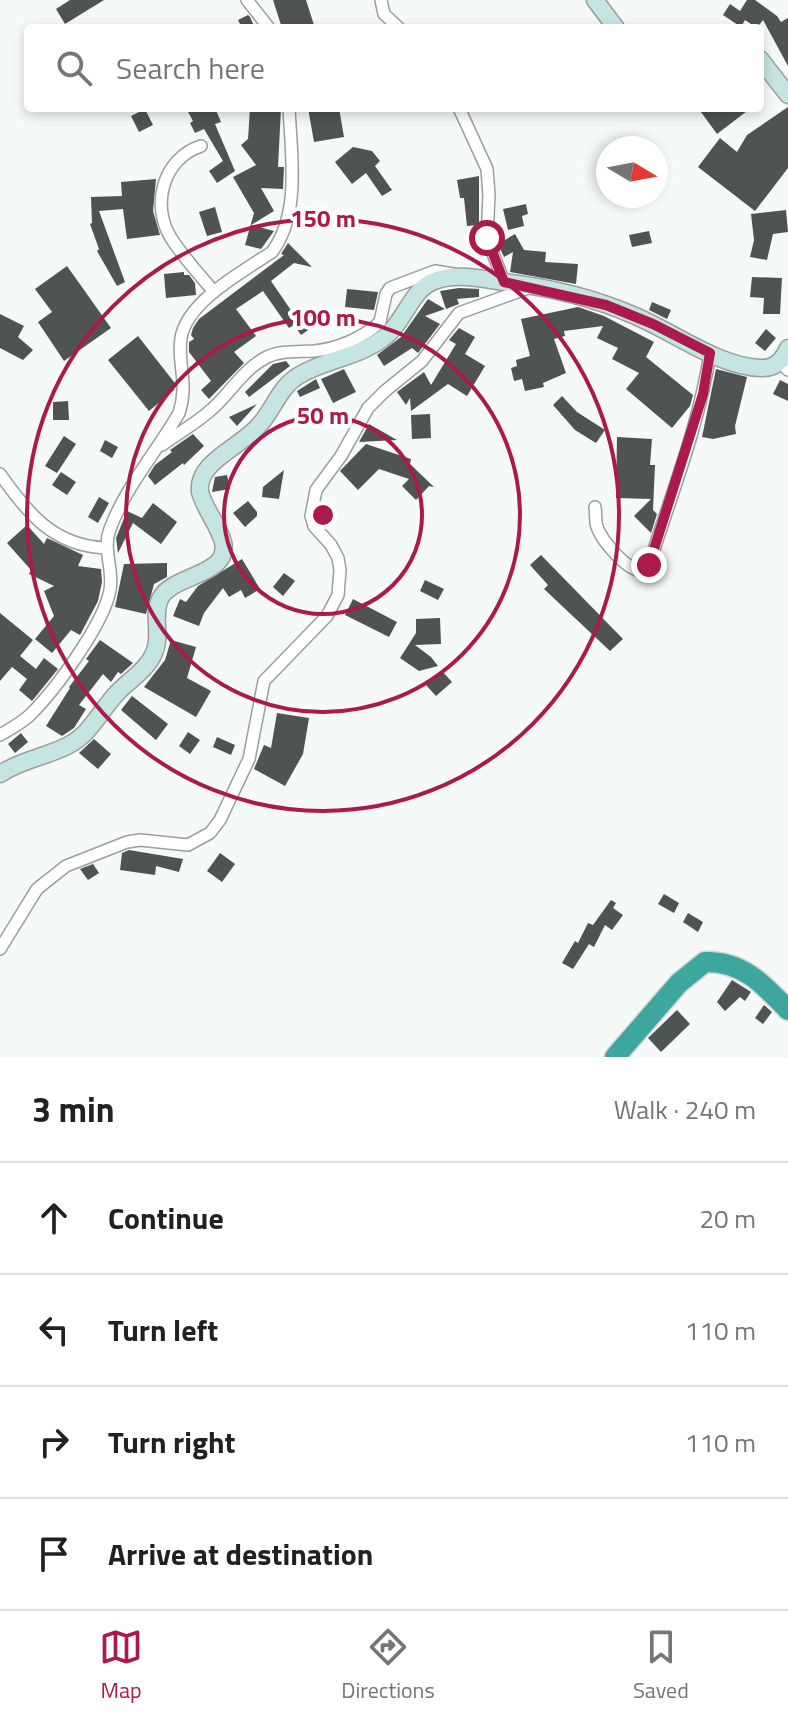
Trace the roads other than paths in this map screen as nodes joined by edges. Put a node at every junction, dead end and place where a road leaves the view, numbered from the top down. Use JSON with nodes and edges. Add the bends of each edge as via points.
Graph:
{"nodes":[{"id":1,"x":247,"y":0,"type":"edge"},
{"id":2,"x":381,"y":0,"type":"edge"},
{"id":3,"x":595,"y":0,"type":"edge"},
{"id":4,"x":266,"y":24,"type":"edge"},
{"id":5,"x":395,"y":24,"type":"edge"},
{"id":6,"x":613,"y":24,"type":"edge"},
{"id":7,"x":764,"y":64,"type":"edge"},
{"id":8,"x":788,"y":95,"type":"edge"},
{"id":9,"x":289,"y":112,"type":"edge"},
{"id":10,"x":461,"y":112,"type":"edge"},
{"id":11,"x":201,"y":146,"type":"dead end"},
{"id":12,"x":461,"y":277,"type":"junction"},
{"id":13,"x":504,"y":282,"type":"junction"},
{"id":14,"x":531,"y":287,"type":"junction"},
{"id":15,"x":214,"y":292,"type":"junction"},
{"id":16,"x":710,"y":353,"type":"junction"},
{"id":17,"x":786,"y":360,"type":"edge"},
{"id":18,"x":158,"y":447,"type":"junction"},
{"id":19,"x":0,"y":474,"type":"edge"},
{"id":20,"x":595,"y":507,"type":"dead end"},
{"id":21,"x":106,"y":548,"type":"junction"},
{"id":22,"x":0,"y":735,"type":"edge"},
{"id":23,"x":0,"y":774,"type":"edge"},
{"id":24,"x":0,"y":949,"type":"edge"},
{"id":25,"x":788,"y":1010,"type":"edge"},
{"id":26,"x":615,"y":1057,"type":"edge"}],
"edges":[{"from":1,"to":4,"type":"street"},
{"from":2,"to":5,"type":"street","via":[[384,14]]},
{"from":3,"to":6,"type":"street"},
{"from":7,"to":8,"type":"street"},
{"from":9,"to":15,"type":"street","via":[[290,204],[281,235],[272,252]]},
{"from":10,"to":13,"type":"street","via":[[487,169],[487,238]]},
{"from":11,"to":15,"type":"street","via":[[177,158],[161,197],[170,237]]},
{"from":12,"to":13,"type":"street"},
{"from":12,"to":18,"type":"street","via":[[435,271],[390,288],[382,318],[369,331],[332,348],[264,358],[205,415]]},
{"from":12,"to":23,"type":"street","via":[[433,281],[422,289],[394,329],[378,342],[291,381],[252,434],[204,472],[200,492],[223,544],[221,558],[165,591],[157,609],[157,644],[151,660],[87,731],[66,747]]},
{"from":13,"to":14,"type":"street"},
{"from":14,"to":16,"type":"street","via":[[632,314]]},
{"from":14,"to":24,"type":"street","via":[[459,313],[422,361],[368,408],[316,490],[311,516],[338,558],[338,595],[327,616],[264,681],[249,759],[210,833],[188,845],[127,842],[66,866],[37,889]]},
{"from":15,"to":18,"type":"street","via":[[185,326],[184,397]]},
{"from":16,"to":17,"type":"street","via":[[761,368]]},
{"from":16,"to":20,"type":"street","via":[[688,446],[643,571],[630,569],[602,535]]},
{"from":18,"to":21,"type":"street","via":[[117,514]]},
{"from":19,"to":21,"type":"street","via":[[54,534]]},
{"from":21,"to":22,"type":"street","via":[[110,594],[96,623],[45,699],[29,717]]},
{"from":25,"to":26,"type":"highway","via":[[752,975],[705,962],[679,983]]}]}
